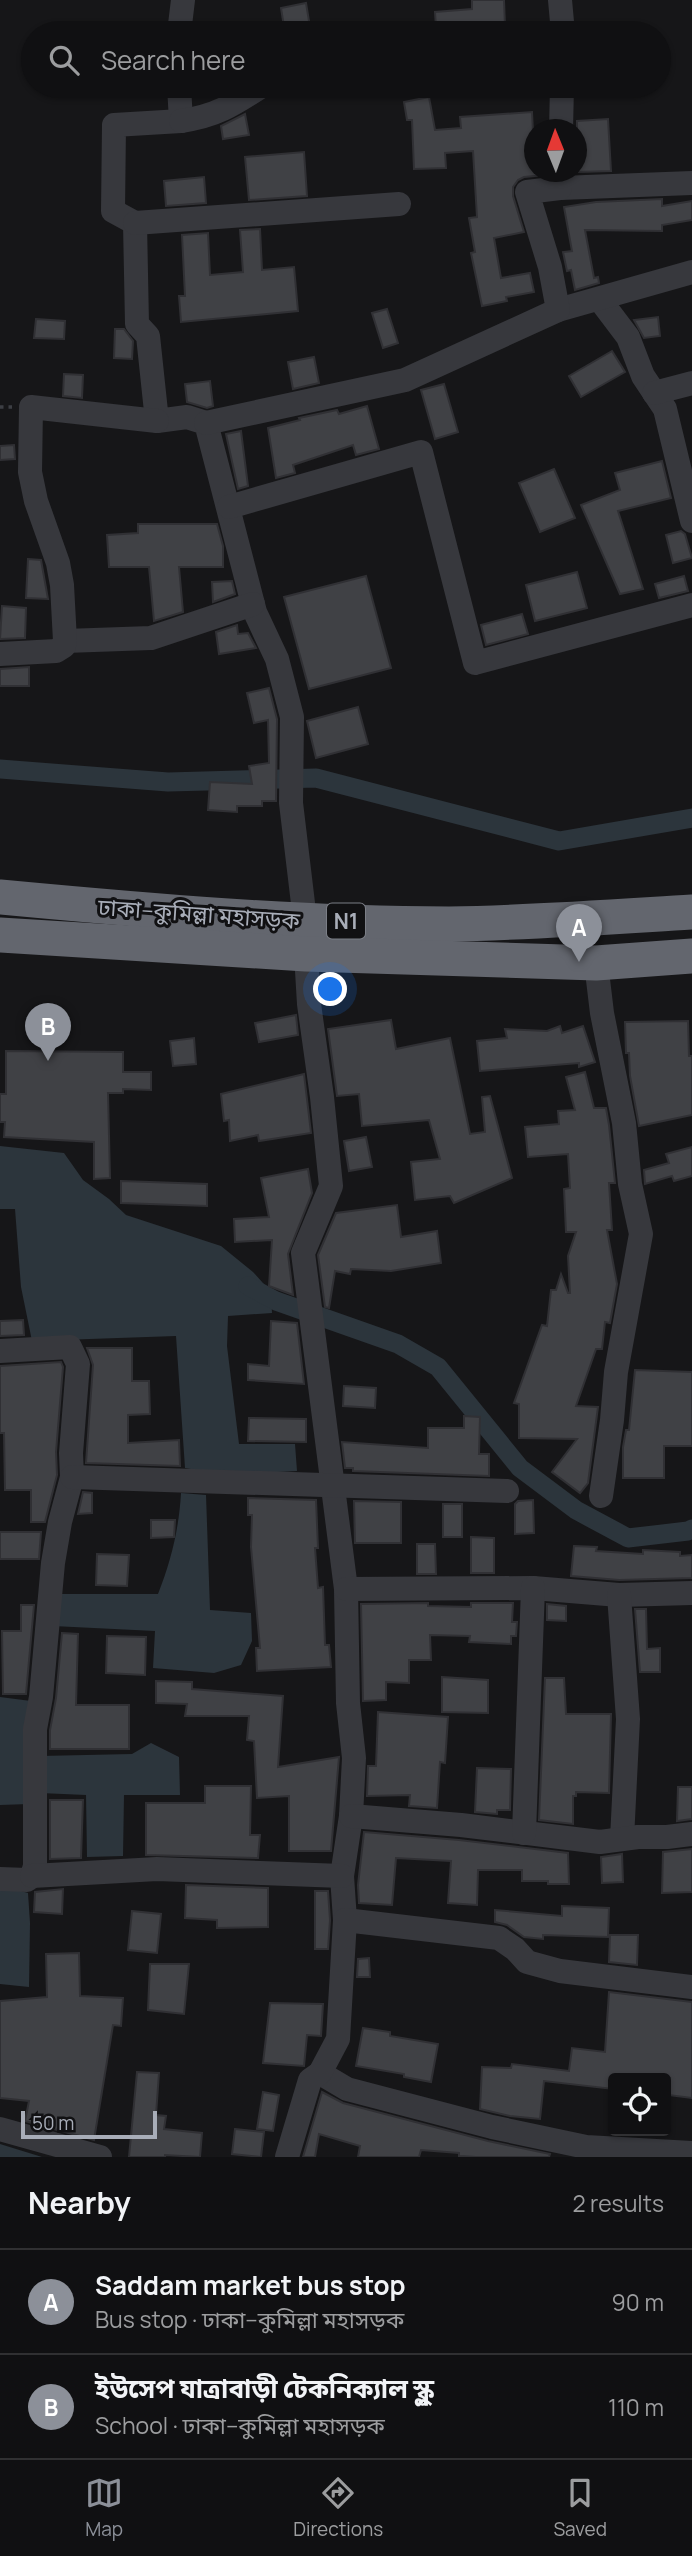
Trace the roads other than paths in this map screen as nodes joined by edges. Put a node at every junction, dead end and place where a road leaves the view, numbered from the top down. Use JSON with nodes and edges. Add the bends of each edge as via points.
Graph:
{"nodes":[{"id":1,"x":183,"y":0,"type":"edge"},
{"id":2,"x":560,"y":0,"type":"edge"},
{"id":3,"x":180,"y":21,"type":"edge"},
{"id":4,"x":562,"y":21,"type":"edge"},
{"id":5,"x":180,"y":98,"type":"edge"},
{"id":6,"x":244,"y":98,"type":"edge"},
{"id":7,"x":562,"y":98,"type":"edge"},
{"id":8,"x":561,"y":119,"type":"edge"},
{"id":9,"x":181,"y":121,"type":"junction"},
{"id":10,"x":587,"y":181,"type":"edge"},
{"id":11,"x":554,"y":182,"type":"edge"},
{"id":12,"x":692,"y":183,"type":"edge"},
{"id":13,"x":399,"y":204,"type":"dead end"},
{"id":14,"x":135,"y":223,"type":"junction"},
{"id":15,"x":692,"y":272,"type":"edge"},
{"id":16,"x":600,"y":300,"type":"junction"},
{"id":17,"x":558,"y":310,"type":"junction"},
{"id":18,"x":692,"y":383,"type":"edge"},
{"id":19,"x":654,"y":393,"type":"junction"},
{"id":20,"x":157,"y":421,"type":"junction"},
{"id":21,"x":206,"y":423,"type":"junction"},
{"id":22,"x":229,"y":507,"type":"junction"},
{"id":23,"x":692,"y":521,"type":"edge"},
{"id":24,"x":253,"y":604,"type":"junction"},
{"id":25,"x":692,"y":605,"type":"edge"},
{"id":26,"x":65,"y":641,"type":"junction"},
{"id":27,"x":0,"y":654,"type":"edge"},
{"id":28,"x":0,"y":897,"type":"edge"},
{"id":29,"x":692,"y":912,"type":"edge"},
{"id":30,"x":305,"y":920,"type":"junction"},
{"id":31,"x":0,"y":935,"type":"edge"},
{"id":32,"x":306,"y":954,"type":"junction"},
{"id":33,"x":692,"y":956,"type":"edge"},
{"id":34,"x":596,"y":963,"type":"junction"},
{"id":35,"x":0,"y":1351,"type":"edge"},
{"id":36,"x":72,"y":1477,"type":"junction"},
{"id":37,"x":333,"y":1484,"type":"junction"},
{"id":38,"x":507,"y":1491,"type":"dead end"},
{"id":39,"x":601,"y":1496,"type":"dead end"},
{"id":40,"x":533,"y":1588,"type":"junction"},
{"id":41,"x":346,"y":1589,"type":"junction"},
{"id":42,"x":692,"y":1592,"type":"edge"},
{"id":43,"x":619,"y":1595,"type":"junction"},
{"id":44,"x":351,"y":1816,"type":"junction"},
{"id":45,"x":524,"y":1833,"type":"junction"},
{"id":46,"x":692,"y":1834,"type":"edge"},
{"id":47,"x":622,"y":1839,"type":"junction"},
{"id":48,"x":32,"y":1876,"type":"junction"},
{"id":49,"x":342,"y":1876,"type":"junction"},
{"id":50,"x":0,"y":1879,"type":"edge"},
{"id":51,"x":345,"y":1920,"type":"junction"},
{"id":52,"x":692,"y":1987,"type":"edge"},
{"id":53,"x":320,"y":2073,"type":"junction"},
{"id":54,"x":0,"y":2129,"type":"edge"},
{"id":55,"x":692,"y":2153,"type":"edge"},
{"id":56,"x":100,"y":2157,"type":"edge"},
{"id":57,"x":287,"y":2157,"type":"edge"}],
"edges":[{"from":1,"to":3,"type":"street"},
{"from":2,"to":4,"type":"street"},
{"from":5,"to":9,"type":"street"},
{"from":6,"to":9,"type":"street","via":[[205,118]]},
{"from":7,"to":8,"type":"street"},
{"from":9,"to":14,"type":"street","via":[[114,125],[113,211]]},
{"from":10,"to":12,"type":"street"},
{"from":11,"to":17,"type":"street","via":[[527,192]]},
{"from":13,"to":14,"type":"street"},
{"from":14,"to":20,"type":"street","via":[[137,324],[148,336]]},
{"from":15,"to":16,"type":"street"},
{"from":16,"to":17,"type":"street"},
{"from":16,"to":19,"type":"street","via":[[628,337]]},
{"from":17,"to":21,"type":"street","via":[[405,380]]},
{"from":18,"to":19,"type":"street"},
{"from":19,"to":23,"type":"street","via":[[672,431]]},
{"from":20,"to":21,"type":"street","via":[[187,417]]},
{"from":20,"to":26,"type":"street","via":[[31,407],[30,472],[58,563]]},
{"from":21,"to":22,"type":"street"},
{"from":22,"to":24,"type":"street"},
{"from":22,"to":25,"type":"street","via":[[421,452],[475,663]]},
{"from":24,"to":26,"type":"street","via":[[151,638]]},
{"from":24,"to":30,"type":"street","via":[[277,659],[292,717],[291,803]]},
{"from":26,"to":27,"type":"street","via":[[55,651]]},
{"from":28,"to":30,"type":"highway","name":"ঢাকা–কুমিল্লা মহাসড়ক","number":"N1"},
{"from":29,"to":30,"type":"highway","name":"ঢাকা–কুমিল্লা মহাসড়ক","number":"N1","via":[[449,924]]},
{"from":31,"to":32,"type":"highway","name":"ঢাকা–কুমিল্লা মহাসড়ক","number":"N1"},
{"from":32,"to":34,"type":"highway","name":"ঢাকা–কুমিল্লা মহাসড়ক","number":"N1"},
{"from":32,"to":37,"type":"street","via":[[331,1186],[303,1253]]},
{"from":33,"to":34,"type":"highway","name":"ঢাকা–কুমিল্লা মহাসড়ক","number":"N1"},
{"from":34,"to":39,"type":"street","via":[[641,1234],[615,1372]]},
{"from":35,"to":36,"type":"street","via":[[70,1347],[78,1364]]},
{"from":36,"to":37,"type":"street"},
{"from":36,"to":48,"type":"street","via":[[53,1563],[35,1729]]},
{"from":37,"to":38,"type":"street"},
{"from":37,"to":41,"type":"street"},
{"from":40,"to":41,"type":"street"},
{"from":40,"to":43,"type":"street"},
{"from":40,"to":45,"type":"street"},
{"from":41,"to":44,"type":"street","via":[[354,1758]]},
{"from":42,"to":43,"type":"street"},
{"from":43,"to":47,"type":"street","via":[[628,1719]]},
{"from":44,"to":45,"type":"street"},
{"from":44,"to":49,"type":"street"},
{"from":45,"to":47,"type":"street","via":[[600,1842]]},
{"from":46,"to":47,"type":"street"},
{"from":48,"to":49,"type":"street","via":[[158,1869]]},
{"from":48,"to":50,"type":"street","via":[[27,1880]]},
{"from":49,"to":51,"type":"street"},
{"from":51,"to":52,"type":"street","via":[[499,1938],[527,1962],[560,1971]]},
{"from":51,"to":53,"type":"street","via":[[338,2039]]},
{"from":53,"to":55,"type":"street","via":[[347,2090],[586,2147]]},
{"from":53,"to":57,"type":"street","via":[[310,2080]]},
{"from":54,"to":56,"type":"street"}]}
